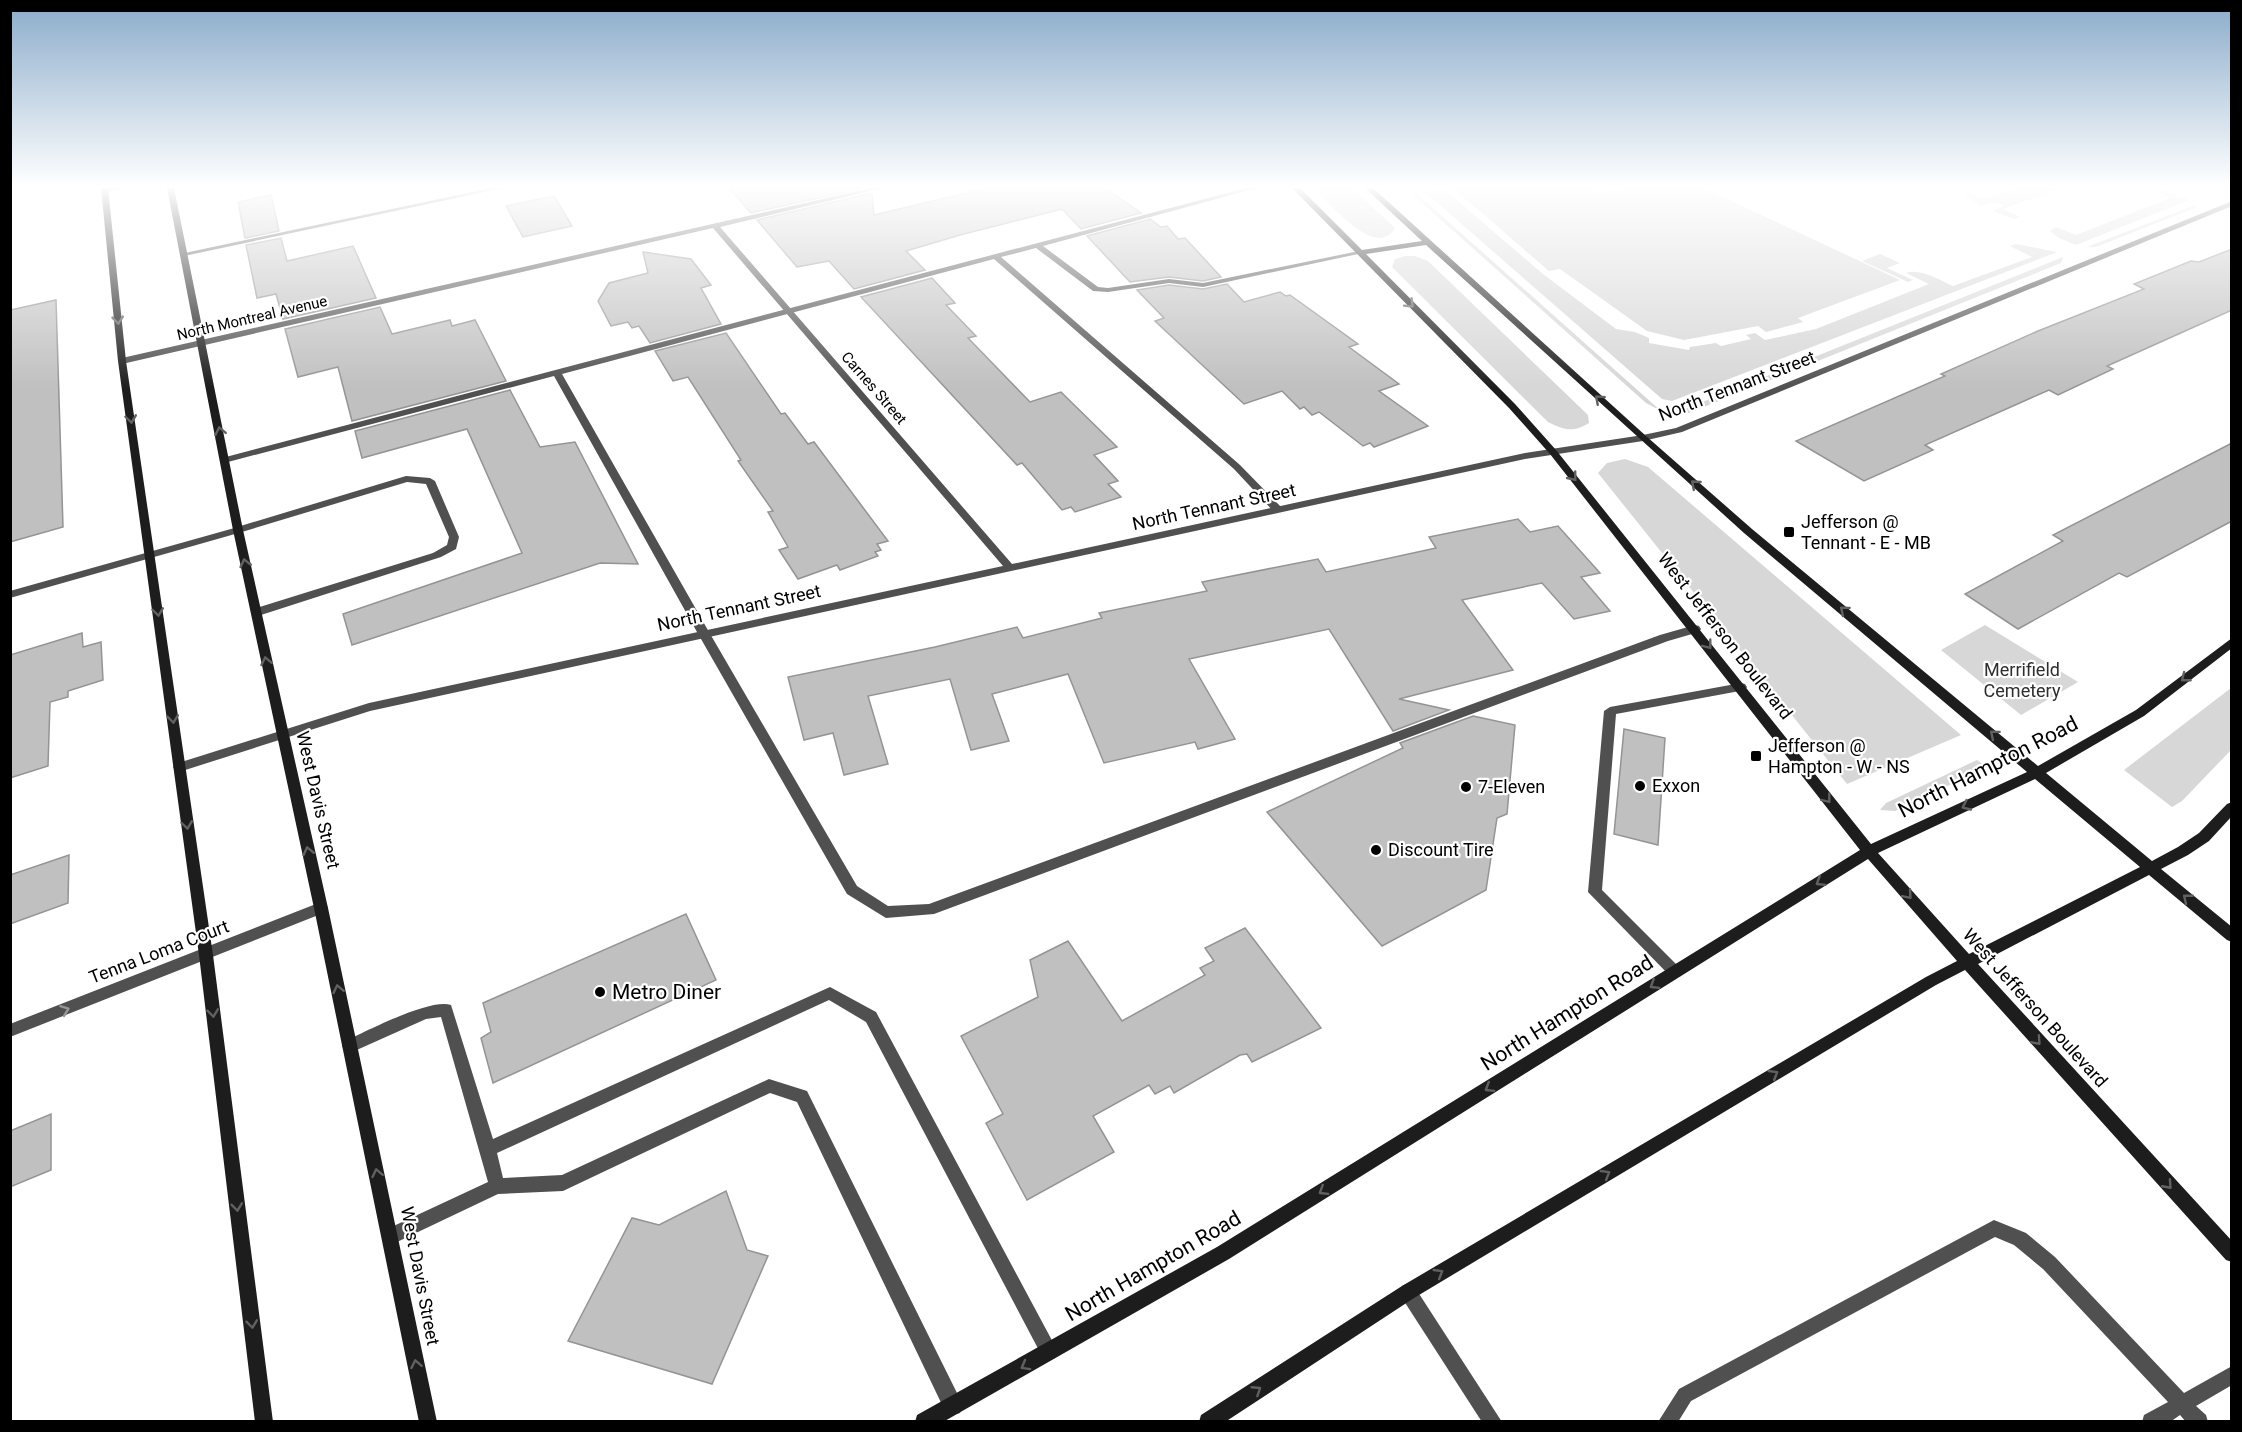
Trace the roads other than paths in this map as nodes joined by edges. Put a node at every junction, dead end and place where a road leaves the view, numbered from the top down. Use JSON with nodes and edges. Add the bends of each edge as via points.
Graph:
{"nodes":[{"id":1,"x":184,"y":254,"type":"edge"},
{"id":2,"x":111,"y":255,"type":"edge"},
{"id":3,"x":589,"y":255,"type":"edge"},
{"id":4,"x":739,"y":255,"type":"edge"},
{"id":5,"x":1008,"y":255,"type":"edge"},
{"id":6,"x":1050,"y":255,"type":"edge"},
{"id":7,"x":1350,"y":255,"type":"edge"},
{"id":8,"x":1361,"y":255,"type":"edge"},
{"id":9,"x":1442,"y":255,"type":"edge"},
{"id":10,"x":2106,"y":255,"type":"edge"},
{"id":11,"x":997,"y":258,"type":"junction"},
{"id":12,"x":788,"y":312,"type":"junction"},
{"id":13,"x":202,"y":343,"type":"junction"},
{"id":14,"x":122,"y":361,"type":"junction"},
{"id":15,"x":558,"y":374,"type":"junction"},
{"id":16,"x":1642,"y":438,"type":"junction"},
{"id":17,"x":1553,"y":452,"type":"junction"},
{"id":18,"x":225,"y":460,"type":"junction"},
{"id":19,"x":1278,"y":510,"type":"junction"},
{"id":20,"x":238,"y":530,"type":"junction"},
{"id":21,"x":150,"y":555,"type":"junction"},
{"id":22,"x":1011,"y":569,"type":"junction"},
{"id":23,"x":10,"y":595,"type":"edge"},
{"id":24,"x":257,"y":612,"type":"junction"},
{"id":25,"x":1695,"y":629,"type":"junction"},
{"id":26,"x":703,"y":632,"type":"junction"},
{"id":27,"x":2232,"y":642,"type":"edge"},
{"id":28,"x":1741,"y":687,"type":"junction"},
{"id":29,"x":281,"y":732,"type":"junction"},
{"id":30,"x":179,"y":767,"type":"junction"},
{"id":31,"x":2038,"y":772,"type":"junction"},
{"id":32,"x":2232,"y":807,"type":"edge"},
{"id":33,"x":1869,"y":851,"type":"junction"},
{"id":34,"x":2150,"y":868,"type":"junction"},
{"id":35,"x":321,"y":908,"type":"junction"},
{"id":36,"x":2232,"y":936,"type":"edge"},
{"id":37,"x":206,"y":955,"type":"junction"},
{"id":38,"x":1969,"y":964,"type":"junction"},
{"id":39,"x":1674,"y":972,"type":"junction"},
{"id":40,"x":10,"y":1031,"type":"edge"},
{"id":41,"x":350,"y":1046,"type":"junction"},
{"id":42,"x":488,"y":1149,"type":"junction"},
{"id":43,"x":497,"y":1186,"type":"junction"},
{"id":44,"x":391,"y":1236,"type":"junction"},
{"id":45,"x":2232,"y":1254,"type":"edge"},
{"id":46,"x":1408,"y":1292,"type":"junction"},
{"id":47,"x":1049,"y":1352,"type":"junction"},
{"id":48,"x":2232,"y":1375,"type":"edge"},
{"id":49,"x":2183,"y":1403,"type":"junction"},
{"id":50,"x":953,"y":1406,"type":"junction"},
{"id":51,"x":264,"y":1422,"type":"edge"},
{"id":52,"x":428,"y":1422,"type":"edge"},
{"id":53,"x":924,"y":1422,"type":"edge"},
{"id":54,"x":1208,"y":1422,"type":"edge"},
{"id":55,"x":1492,"y":1422,"type":"edge"},
{"id":56,"x":1667,"y":1422,"type":"edge"},
{"id":57,"x":2151,"y":1422,"type":"edge"},
{"id":58,"x":2199,"y":1422,"type":"edge"}],
"edges":[{"from":1,"to":13,"type":"main road","name":"West Davis Street"},
{"from":2,"to":14,"type":"main road","one_way":true},
{"from":3,"to":13,"type":"street","name":"North Montreal Avenue"},
{"from":4,"to":12,"type":"street","name":"Carnes Street"},
{"from":5,"to":11,"type":"street"},
{"from":6,"to":7,"type":"street","via":[[1096,289],[1108,290],[1169,281],[1203,285]]},
{"from":8,"to":17,"type":"main road","name":"West Jefferson Boulevard","one_way":true},
{"from":16,"to":9,"type":"main road","one_way":true},
{"from":10,"to":16,"type":"street","name":"North Tennant Street","via":[[1679,430]]},
{"from":11,"to":12,"type":"street"},
{"from":11,"to":19,"type":"street","via":[[1237,467]]},
{"from":12,"to":15,"type":"street"},
{"from":12,"to":22,"type":"street","name":"Carnes Street"},
{"from":13,"to":14,"type":"street","name":"North Montreal Avenue"},
{"from":18,"to":13,"type":"main road","name":"West Davis Street","one_way":true},
{"from":14,"to":21,"type":"main road","one_way":true},
{"from":15,"to":18,"type":"street"},
{"from":15,"to":26,"type":"street"},
{"from":16,"to":17,"type":"street","name":"North Tennant Street"},
{"from":31,"to":16,"type":"main road","one_way":true},
{"from":17,"to":19,"type":"street","name":"North Tennant Street"},
{"from":17,"to":25,"type":"main road","name":"West Jefferson Boulevard","one_way":true},
{"from":18,"to":20,"type":"main road","name":"West Davis Street"},
{"from":19,"to":22,"type":"street","name":"North Tennant Street"},
{"from":20,"to":21,"type":"street"},
{"from":24,"to":20,"type":"main road","name":"West Davis Street","one_way":true},
{"from":20,"to":24,"type":"street","via":[[420,478],[430,481],[454,537],[452,547],[437,555]]},
{"from":21,"to":23,"type":"street"},
{"from":21,"to":30,"type":"main road","one_way":true},
{"from":22,"to":26,"type":"street","name":"North Tennant Street"},
{"from":29,"to":24,"type":"main road","name":"West Davis Street","one_way":true},
{"from":25,"to":26,"type":"street","via":[[929,910],[886,912],[852,890]]},
{"from":25,"to":28,"type":"main road","name":"West Jefferson Boulevard","one_way":true},
{"from":26,"to":29,"type":"street","name":"North Tennant Street","via":[[369,707]]},
{"from":27,"to":31,"type":"main road","name":"North Hampton Road","one_way":true,"via":[[2140,712]]},
{"from":28,"to":33,"type":"main road","name":"West Jefferson Boulevard","one_way":true},
{"from":28,"to":39,"type":"street","via":[[1610,711],[1595,892]]},
{"from":29,"to":30,"type":"street","name":"North Tennant Street"},
{"from":35,"to":29,"type":"main road","name":"West Davis Street","one_way":true},
{"from":30,"to":37,"type":"main road","one_way":true},
{"from":31,"to":33,"type":"main road","name":"North Hampton Road","one_way":true},
{"from":31,"to":34,"type":"main road"},
{"from":32,"to":34,"type":"main road","via":[[2204,837]]},
{"from":33,"to":38,"type":"main road","name":"West Jefferson Boulevard","one_way":true},
{"from":33,"to":39,"type":"main road","name":"North Hampton Road","one_way":true},
{"from":36,"to":34,"type":"main road","one_way":true},
{"from":34,"to":38,"type":"main road"},
{"from":35,"to":37,"type":"street","name":"Tenna Loma Court"},
{"from":41,"to":35,"type":"main road","name":"West Davis Street","one_way":true},
{"from":40,"to":37,"type":"street","name":"Tenna Loma Court","one_way":true},
{"from":37,"to":51,"type":"main road","one_way":true},
{"from":38,"to":45,"type":"main road","name":"West Jefferson Boulevard","one_way":true},
{"from":46,"to":38,"type":"main road","one_way":true,"via":[[1930,981]]},
{"from":39,"to":47,"type":"main road","name":"North Hampton Road","one_way":true,"via":[[1223,1253]]},
{"from":41,"to":42,"type":"street","via":[[425,1013],[446,1010]]},
{"from":44,"to":41,"type":"main road","name":"West Davis Street","one_way":true},
{"from":42,"to":43,"type":"street"},
{"from":42,"to":47,"type":"street","via":[[830,993],[871,1017]]},
{"from":43,"to":44,"type":"street"},
{"from":43,"to":50,"type":"street","via":[[563,1183],[769,1086],[802,1096]]},
{"from":52,"to":44,"type":"main road","name":"West Davis Street","one_way":true},
{"from":54,"to":46,"type":"main road","one_way":true},
{"from":46,"to":55,"type":"street"},
{"from":47,"to":50,"type":"main road","name":"North Hampton Road","one_way":true},
{"from":48,"to":49,"type":"street"},
{"from":49,"to":56,"type":"street","via":[[2049,1263],[2020,1239],[1994,1228],[1685,1395]]},
{"from":49,"to":57,"type":"street"},
{"from":49,"to":58,"type":"street"},
{"from":50,"to":53,"type":"main road","name":"North Hampton Road"}]}
